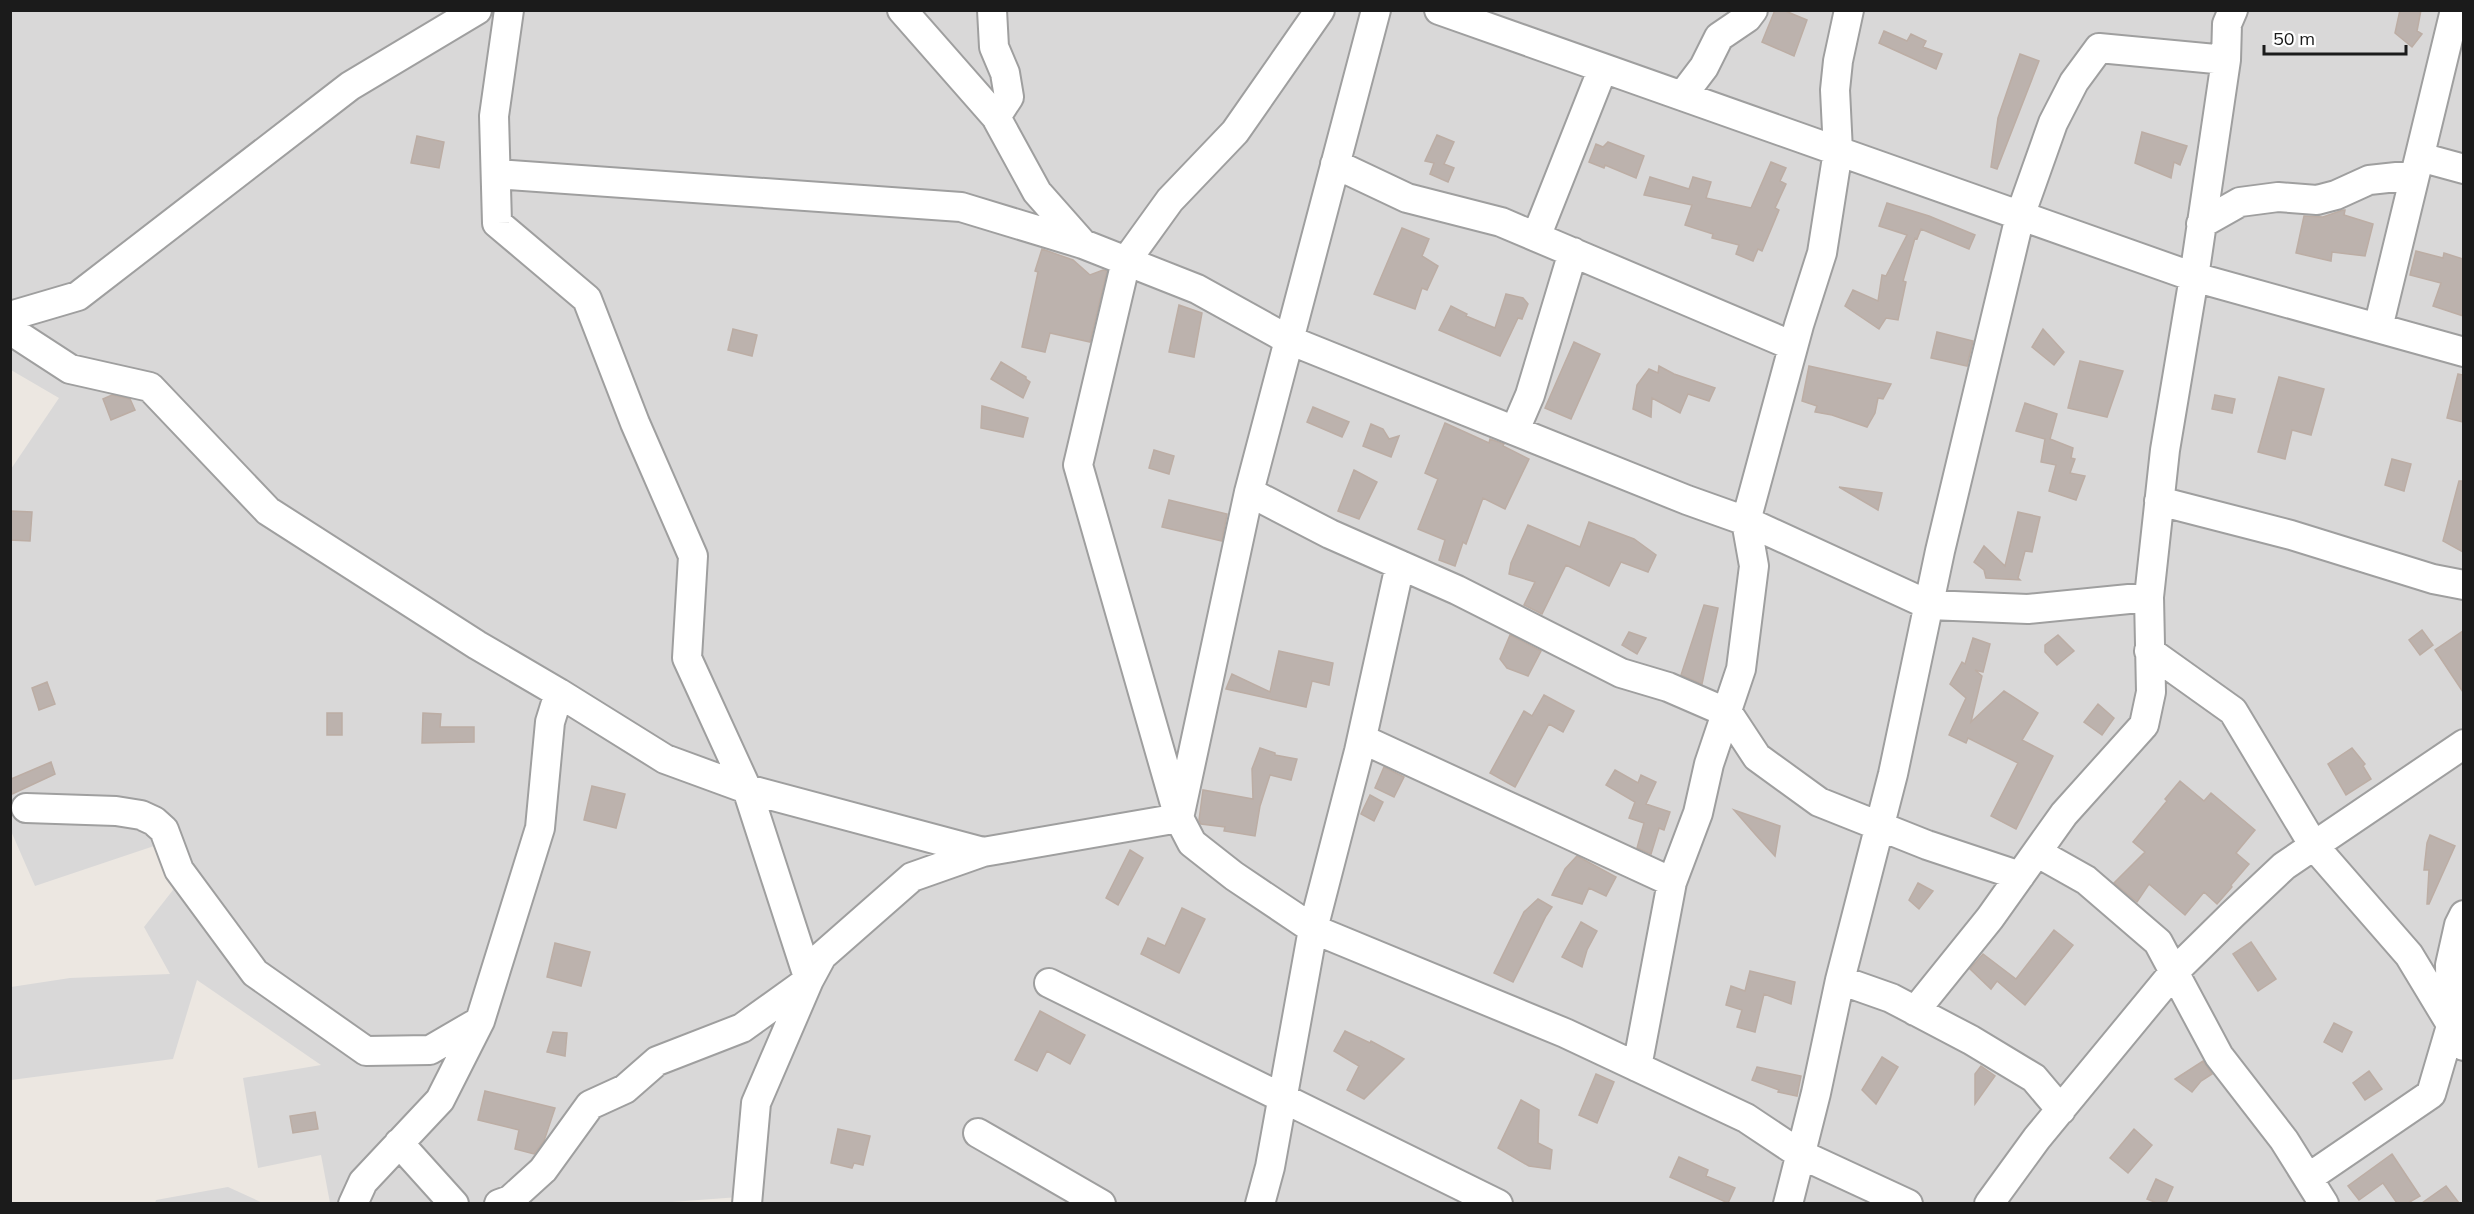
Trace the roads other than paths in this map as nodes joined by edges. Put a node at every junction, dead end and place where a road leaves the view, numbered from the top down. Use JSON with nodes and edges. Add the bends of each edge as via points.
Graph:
{"nodes":[{"id":1,"x":477,"y":10,"type":"edge"},
{"id":2,"x":509,"y":10,"type":"edge"},
{"id":3,"x":902,"y":10,"type":"edge"},
{"id":4,"x":992,"y":10,"type":"edge"},
{"id":5,"x":1320,"y":10,"type":"edge"},
{"id":6,"x":1376,"y":10,"type":"edge"},
{"id":7,"x":1439,"y":10,"type":"edge"},
{"id":8,"x":1753,"y":10,"type":"edge"},
{"id":9,"x":1849,"y":10,"type":"edge"},
{"id":10,"x":2233,"y":10,"type":"edge"},
{"id":11,"x":2455,"y":10,"type":"edge"},
{"id":12,"x":2226,"y":60,"type":"junction"},
{"id":13,"x":1603,"y":68,"type":"junction"},
{"id":14,"x":1682,"y":96,"type":"junction"},
{"id":15,"x":996,"y":117,"type":"junction"},
{"id":16,"x":1838,"y":151,"type":"junction"},
{"id":17,"x":1335,"y":164,"type":"junction"},
{"id":18,"x":2418,"y":166,"type":"junction"},
{"id":19,"x":2463,"y":169,"type":"edge"},
{"id":20,"x":496,"y":174,"type":"junction"},
{"id":21,"x":2020,"y":216,"type":"junction"},
{"id":22,"x":2201,"y":224,"type":"junction"},
{"id":23,"x":1536,"y":237,"type":"junction"},
{"id":24,"x":1083,"y":244,"type":"junction"},
{"id":25,"x":1573,"y":252,"type":"junction"},
{"id":26,"x":1126,"y":261,"type":"junction"},
{"id":27,"x":2194,"y":277,"type":"junction"},
{"id":28,"x":10,"y":316,"type":"edge"},
{"id":29,"x":2378,"y":328,"type":"junction"},
{"id":30,"x":10,"y":330,"type":"edge"},
{"id":31,"x":1289,"y":340,"type":"junction"},
{"id":32,"x":1793,"y":346,"type":"junction"},
{"id":33,"x":2463,"y":352,"type":"edge"},
{"id":34,"x":1515,"y":430,"type":"junction"},
{"id":35,"x":1249,"y":492,"type":"junction"},
{"id":36,"x":2159,"y":501,"type":"junction"},
{"id":37,"x":1746,"y":521,"type":"junction"},
{"id":38,"x":1400,"y":564,"type":"junction"},
{"id":39,"x":2463,"y":585,"type":"edge"},
{"id":40,"x":2149,"y":597,"type":"junction"},
{"id":41,"x":1929,"y":605,"type":"junction"},
{"id":42,"x":2149,"y":651,"type":"junction"},
{"id":43,"x":560,"y":693,"type":"junction"},
{"id":44,"x":1728,"y":713,"type":"junction"},
{"id":45,"x":1362,"y":739,"type":"junction"},
{"id":46,"x":2463,"y":744,"type":"edge"},
{"id":47,"x":747,"y":789,"type":"junction"},
{"id":48,"x":26,"y":808,"type":"dead end"},
{"id":49,"x":1179,"y":818,"type":"junction"},
{"id":50,"x":1879,"y":826,"type":"junction"},
{"id":51,"x":2314,"y":846,"type":"junction"},
{"id":52,"x":983,"y":852,"type":"junction"},
{"id":53,"x":2038,"y":853,"type":"junction"},
{"id":54,"x":2020,"y":876,"type":"junction"},
{"id":55,"x":1672,"y":882,"type":"junction"},
{"id":56,"x":2463,"y":915,"type":"edge"},
{"id":57,"x":1313,"y":929,"type":"junction"},
{"id":58,"x":2174,"y":972,"type":"junction"},
{"id":59,"x":1840,"y":980,"type":"junction"},
{"id":60,"x":808,"y":981,"type":"junction"},
{"id":61,"x":1050,"y":983,"type":"dead end"},
{"id":62,"x":1915,"y":1011,"type":"junction"},
{"id":63,"x":480,"y":1021,"type":"junction"},
{"id":64,"x":2457,"y":1036,"type":"edge"},
{"id":65,"x":1637,"y":1067,"type":"junction"},
{"id":66,"x":1282,"y":1098,"type":"junction"},
{"id":67,"x":2061,"y":1110,"type":"junction"},
{"id":68,"x":978,"y":1133,"type":"dead end"},
{"id":69,"x":399,"y":1143,"type":"junction"},
{"id":70,"x":1800,"y":1154,"type":"junction"},
{"id":71,"x":2308,"y":1178,"type":"junction"},
{"id":72,"x":353,"y":1203,"type":"edge"},
{"id":73,"x":454,"y":1203,"type":"edge"},
{"id":74,"x":499,"y":1203,"type":"edge"},
{"id":75,"x":747,"y":1203,"type":"edge"},
{"id":76,"x":1101,"y":1203,"type":"edge"},
{"id":77,"x":1260,"y":1203,"type":"edge"},
{"id":78,"x":1497,"y":1203,"type":"edge"},
{"id":79,"x":1788,"y":1203,"type":"edge"},
{"id":80,"x":1908,"y":1203,"type":"edge"},
{"id":81,"x":1989,"y":1203,"type":"edge"},
{"id":82,"x":2324,"y":1203,"type":"edge"}],
"edges":[{"from":1,"to":28,"type":"street","via":[[350,86],[78,296]]},
{"from":2,"to":20,"type":"street","via":[[494,116]]},
{"from":3,"to":15,"type":"street"},
{"from":4,"to":15,"type":"street","via":[[994,47],[1005,73],[1008,97]]},
{"from":5,"to":26,"type":"street","via":[[1235,132],[1170,200]]},
{"from":6,"to":17,"type":"street"},
{"from":7,"to":13,"type":"street"},
{"from":8,"to":14,"type":"street","via":[[1719,37],[1704,67]]},
{"from":9,"to":16,"type":"street","via":[[1835,90]]},
{"from":10,"to":12,"type":"street","via":[[2227,24]]},
{"from":11,"to":18,"type":"street"},
{"from":12,"to":21,"type":"street","via":[[2099,48],[2074,82],[2053,123]]},
{"from":12,"to":22,"type":"street"},
{"from":13,"to":14,"type":"street"},
{"from":13,"to":23,"type":"street"},
{"from":14,"to":16,"type":"street"},
{"from":15,"to":24,"type":"street","via":[[1037,192]]},
{"from":16,"to":21,"type":"street"},
{"from":16,"to":32,"type":"street","via":[[1822,253]]},
{"from":17,"to":23,"type":"street","via":[[1407,198],[1501,222]]},
{"from":17,"to":31,"type":"street"},
{"from":18,"to":19,"type":"street"},
{"from":18,"to":22,"type":"street","via":[[2317,200],[2278,197],[2240,202]]},
{"from":18,"to":29,"type":"street"},
{"from":20,"to":24,"type":"street","via":[[961,207]]},
{"from":20,"to":47,"type":"street","via":[[497,223],[587,299],[634,423],[693,556],[687,658]]},
{"from":21,"to":27,"type":"street"},
{"from":21,"to":41,"type":"street"},
{"from":22,"to":27,"type":"street"},
{"from":23,"to":25,"type":"street"},
{"from":24,"to":26,"type":"street"},
{"from":25,"to":32,"type":"street"},
{"from":25,"to":34,"type":"street","via":[[1530,395]]},
{"from":26,"to":31,"type":"street","via":[[1197,289]]},
{"from":26,"to":49,"type":"street","via":[[1078,465]]},
{"from":27,"to":29,"type":"street"},
{"from":27,"to":36,"type":"street"},
{"from":29,"to":33,"type":"street"},
{"from":30,"to":43,"type":"street","via":[[70,369],[150,387],[268,511],[477,645]]},
{"from":31,"to":34,"type":"street"},
{"from":31,"to":35,"type":"street"},
{"from":32,"to":37,"type":"street"},
{"from":34,"to":37,"type":"street"},
{"from":35,"to":38,"type":"street","via":[[1330,534]]},
{"from":35,"to":49,"type":"street"},
{"from":36,"to":39,"type":"street"},
{"from":36,"to":40,"type":"street"},
{"from":37,"to":41,"type":"street"},
{"from":37,"to":44,"type":"street","via":[[1754,566],[1741,669]]},
{"from":38,"to":44,"type":"street","via":[[1621,673],[1668,687]]},
{"from":38,"to":45,"type":"street"},
{"from":40,"to":41,"type":"street","via":[[2028,609]]},
{"from":40,"to":42,"type":"street"},
{"from":41,"to":50,"type":"street"},
{"from":42,"to":51,"type":"street","via":[[2233,711]]},
{"from":42,"to":53,"type":"street","via":[[2151,692],[2144,725],[2064,814]]},
{"from":43,"to":47,"type":"street","via":[[665,759]]},
{"from":43,"to":63,"type":"street","via":[[550,722],[540,828]]},
{"from":44,"to":50,"type":"street","via":[[1757,757],[1819,802]]},
{"from":44,"to":55,"type":"street"},
{"from":45,"to":55,"type":"street"},
{"from":45,"to":57,"type":"street"},
{"from":46,"to":51,"type":"street"},
{"from":47,"to":52,"type":"street"},
{"from":47,"to":60,"type":"street"},
{"from":48,"to":63,"type":"street","via":[[116,812],[154,821],[164,830],[179,870],[255,973],[366,1051],[430,1050]]},
{"from":49,"to":52,"type":"street"},
{"from":49,"to":57,"type":"street","via":[[1192,843]]},
{"from":50,"to":54,"type":"street"},
{"from":50,"to":59,"type":"street"},
{"from":51,"to":58,"type":"street","via":[[2284,866]]},
{"from":51,"to":64,"type":"street","via":[[2409,955]]},
{"from":52,"to":60,"type":"street","via":[[912,877],[822,956]]},
{"from":53,"to":54,"type":"street"},
{"from":53,"to":58,"type":"street","via":[[2086,880],[2158,942]]},
{"from":54,"to":62,"type":"street"},
{"from":55,"to":65,"type":"street"},
{"from":56,"to":64,"type":"street","via":[[2450,965]]},
{"from":57,"to":65,"type":"street","via":[[1565,1033]]},
{"from":57,"to":66,"type":"street"},
{"from":58,"to":67,"type":"street"},
{"from":58,"to":71,"type":"street","via":[[2219,1056],[2284,1140]]},
{"from":59,"to":62,"type":"street"},
{"from":59,"to":70,"type":"street"},
{"from":60,"to":74,"type":"street","via":[[742,1028],[657,1061],[625,1089],[590,1105],[543,1170],[510,1200]]},
{"from":60,"to":75,"type":"street","via":[[756,1103]]},
{"from":61,"to":66,"type":"street"},
{"from":62,"to":67,"type":"street","via":[[2034,1078]]},
{"from":63,"to":69,"type":"street","via":[[440,1100]]},
{"from":64,"to":71,"type":"street","via":[[2431,1094]]},
{"from":65,"to":70,"type":"street","via":[[1746,1118]]},
{"from":66,"to":77,"type":"street"},
{"from":66,"to":78,"type":"street"},
{"from":67,"to":81,"type":"street"},
{"from":68,"to":76,"type":"street"},
{"from":69,"to":72,"type":"street","via":[[363,1182]]},
{"from":69,"to":73,"type":"street"},
{"from":70,"to":79,"type":"street"},
{"from":70,"to":80,"type":"street"},
{"from":71,"to":82,"type":"street"}]}
